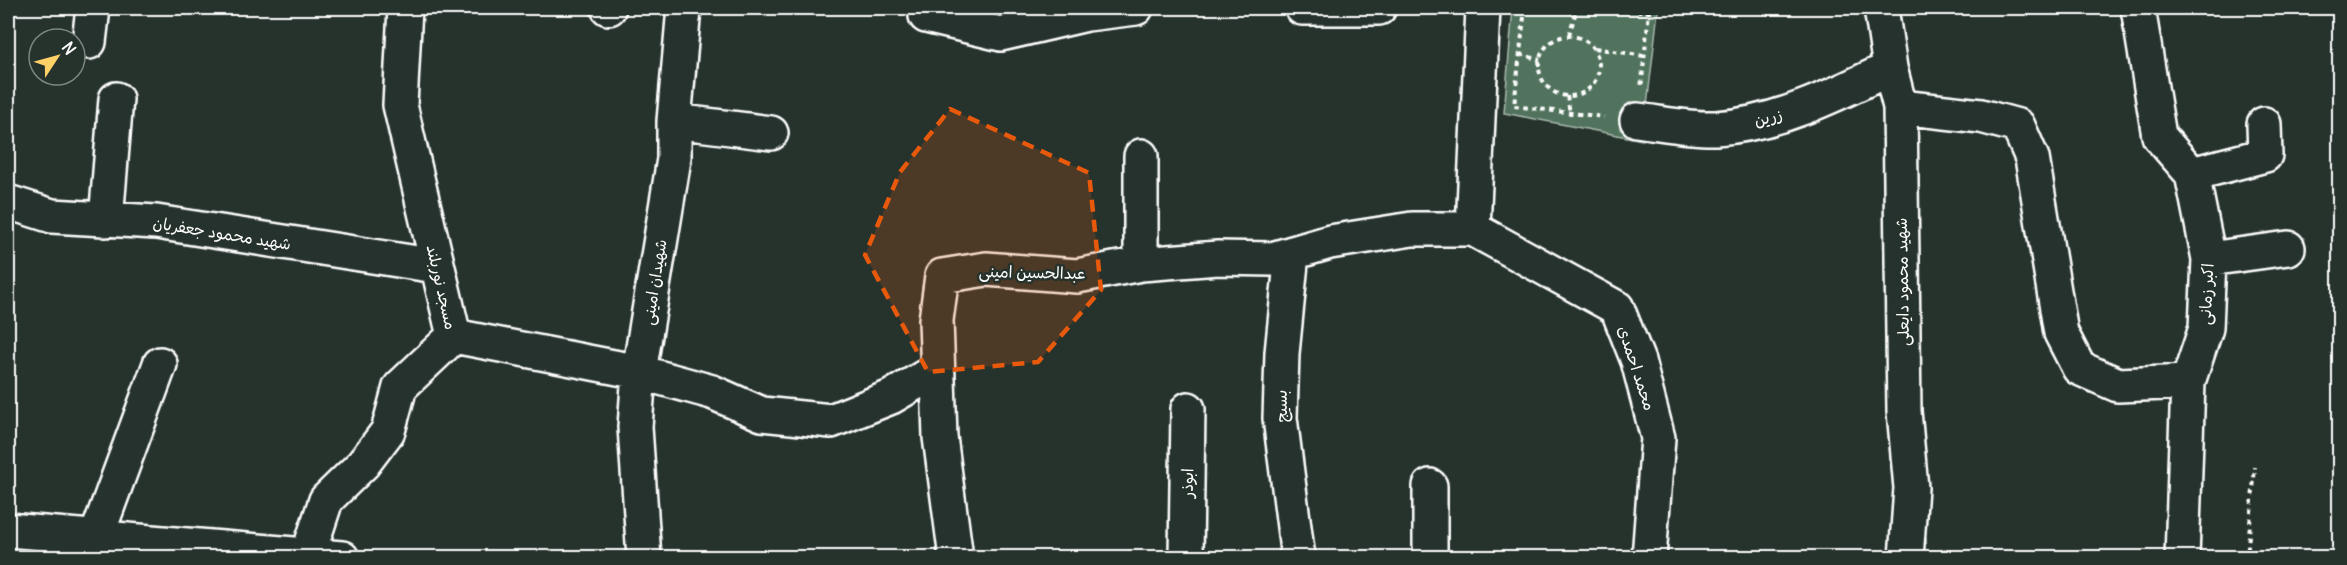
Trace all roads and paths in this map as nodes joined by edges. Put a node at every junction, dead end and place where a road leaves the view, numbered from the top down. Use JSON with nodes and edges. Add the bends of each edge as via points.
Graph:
{"nodes":[{"id":1,"x":93,"y":8,"type":"edge"},
{"id":2,"x":405,"y":8,"type":"edge"},
{"id":3,"x":684,"y":8,"type":"edge"},
{"id":4,"x":1136,"y":8,"type":"edge"},
{"id":5,"x":1302,"y":8,"type":"edge"},
{"id":6,"x":1379,"y":8,"type":"edge"},
{"id":7,"x":1475,"y":8,"type":"edge"},
{"id":8,"x":1525,"y":8,"type":"edge"},
{"id":9,"x":1577,"y":8,"type":"edge"},
{"id":10,"x":1610,"y":8,"type":"edge"},
{"id":11,"x":1881,"y":8,"type":"edge"},
{"id":12,"x":2138,"y":8,"type":"edge"},
{"id":13,"x":926,"y":16,"type":"dead end"},
{"id":14,"x":1569,"y":35,"type":"junction"},
{"id":15,"x":90,"y":42,"type":"dead end"},
{"id":16,"x":1594,"y":48,"type":"junction"},
{"id":17,"x":1520,"y":54,"type":"junction"},
{"id":18,"x":1644,"y":56,"type":"junction"},
{"id":19,"x":1540,"y":60,"type":"junction"},
{"id":20,"x":1890,"y":68,"type":"junction"},
{"id":21,"x":1568,"y":96,"type":"junction"},
{"id":22,"x":116,"y":99,"type":"dead end"},
{"id":23,"x":1900,"y":107,"type":"junction"},
{"id":24,"x":1570,"y":113,"type":"junction"},
{"id":25,"x":1637,"y":120,"type":"junction"},
{"id":26,"x":674,"y":121,"type":"junction"},
{"id":27,"x":2264,"y":124,"type":"dead end"},
{"id":28,"x":771,"y":133,"type":"dead end"},
{"id":29,"x":1141,"y":156,"type":"dead end"},
{"id":30,"x":2192,"y":174,"type":"junction"},
{"id":31,"x":8,"y":202,"type":"edge"},
{"id":32,"x":106,"y":220,"type":"junction"},
{"id":33,"x":1473,"y":229,"type":"junction"},
{"id":34,"x":2288,"y":248,"type":"dead end"},
{"id":35,"x":1292,"y":254,"type":"junction"},
{"id":36,"x":2209,"y":260,"type":"junction"},
{"id":37,"x":1141,"y":264,"type":"junction"},
{"id":38,"x":436,"y":266,"type":"junction"},
{"id":39,"x":453,"y":336,"type":"junction"},
{"id":40,"x":160,"y":364,"type":"dead end"},
{"id":41,"x":937,"y":370,"type":"junction"},
{"id":42,"x":639,"y":372,"type":"junction"},
{"id":43,"x":2188,"y":382,"type":"junction"},
{"id":44,"x":1188,"y":409,"type":"dead end"},
{"id":45,"x":2255,"y":467,"type":"dead end"},
{"id":46,"x":1430,"y":486,"type":"dead end"},
{"id":47,"x":8,"y":530,"type":"edge"},
{"id":48,"x":96,"y":538,"type":"junction"},
{"id":49,"x":308,"y":555,"type":"junction"},
{"id":50,"x":342,"y":558,"type":"edge"},
{"id":51,"x":644,"y":558,"type":"edge"},
{"id":52,"x":956,"y":558,"type":"edge"},
{"id":53,"x":1186,"y":558,"type":"edge"},
{"id":54,"x":1298,"y":558,"type":"edge"},
{"id":55,"x":1430,"y":558,"type":"edge"},
{"id":56,"x":1650,"y":558,"type":"edge"},
{"id":57,"x":1906,"y":558,"type":"edge"},
{"id":58,"x":2182,"y":558,"type":"edge"},
{"id":59,"x":2247,"y":558,"type":"edge"}],
"edges":[{"from":1,"to":15,"type":"street"},
{"from":2,"to":38,"type":"street","name":"مسجد نوربلند","via":[[400,105]]},
{"from":3,"to":26,"type":"street","name":"شهیدان امینی"},
{"from":4,"to":13,"type":"street","via":[[1087,14],[1001,34]]},
{"from":5,"to":6,"type":"street"},
{"from":7,"to":33,"type":"street"},
{"from":8,"to":17,"type":"path"},
{"from":9,"to":14,"type":"path"},
{"from":10,"to":18,"type":"path","via":[[1649,12]]},
{"from":11,"to":20,"type":"street","name":"شهید محمود دایعلی"},
{"from":12,"to":30,"type":"street","name":"اکبر زمانی","via":[[2159,136]]},
{"from":14,"to":16,"type":"path"},
{"from":14,"to":19,"type":"path","via":[[1549,43]]},
{"from":16,"to":18,"type":"path"},
{"from":16,"to":21,"type":"path","via":[[1599,57],[1598,76],[1586,91]]},
{"from":17,"to":19,"type":"path"},
{"from":17,"to":24,"type":"path","via":[[1514,106]]},
{"from":18,"to":25,"type":"path"},
{"from":19,"to":21,"type":"path","via":[[1543,81],[1558,94]]},
{"from":20,"to":23,"type":"street","name":"شهید محمود دایعلی"},
{"from":20,"to":25,"type":"street","name":"زرین","via":[[1834,95],[1767,120],[1714,128]]},
{"from":21,"to":24,"type":"path"},
{"from":22,"to":32,"type":"street"},
{"from":23,"to":43,"type":"street","via":[[1981,116],[2018,126],[2032,158],[2061,333],[2079,368],[2118,385]]},
{"from":23,"to":57,"type":"street","name":"شهید محمود دایعلی","via":[[1904,411],[1911,488]]},
{"from":24,"to":25,"type":"path"},
{"from":26,"to":28,"type":"street"},
{"from":26,"to":42,"type":"street","name":"شهیدان امینی","via":[[674,159]]},
{"from":27,"to":30,"type":"street","via":[[2265,155]]},
{"from":29,"to":37,"type":"street"},
{"from":30,"to":36,"type":"street","name":"اکبر زمانی"},
{"from":31,"to":32,"type":"street","name":"شهید محمود جعفریان","via":[[52,216]]},
{"from":32,"to":38,"type":"street","name":"شهید محمود جعفریان","via":[[156,222]]},
{"from":33,"to":35,"type":"street","name":"عبدالحسین امینی","via":[[1412,230],[1330,242]]},
{"from":33,"to":56,"type":"street","name":"محمد احمدی","via":[[1617,308],[1638,361],[1658,438]]},
{"from":34,"to":36,"type":"street"},
{"from":35,"to":37,"type":"street","name":"عبدالحسین امینی","via":[[1272,260],[1218,258]]},
{"from":35,"to":54,"type":"street","name":"بسیج","via":[[1280,418]]},
{"from":36,"to":43,"type":"street","name":"اکبر زمانی","via":[[2206,328]]},
{"from":37,"to":41,"type":"street","name":"عبدالحسین امینی","via":[[1077,276],[986,269],[942,276],[936,320]]},
{"from":38,"to":39,"type":"street","name":"مسجد نوربلند"},
{"from":39,"to":42,"type":"street"},
{"from":39,"to":49,"type":"street","name":"مسجد نوربلند","via":[[400,387],[388,431],[363,464],[326,500]]},
{"from":40,"to":48,"type":"street"},
{"from":41,"to":42,"type":"street","via":[[891,396],[831,421],[762,414],[712,392]]},
{"from":41,"to":52,"type":"street","name":"عبدالحسین امینی","via":[[940,437]]},
{"from":42,"to":51,"type":"street","name":"شهیدان امینی","via":[[635,428]]},
{"from":43,"to":58,"type":"street","name":"اکبر زمانی"},
{"from":44,"to":53,"type":"street","name":"ابوذر"},
{"from":45,"to":59,"type":"path"},
{"from":46,"to":55,"type":"street"},
{"from":47,"to":48,"type":"street"},
{"from":48,"to":49,"type":"street"},
{"from":49,"to":50,"type":"street"}]}
